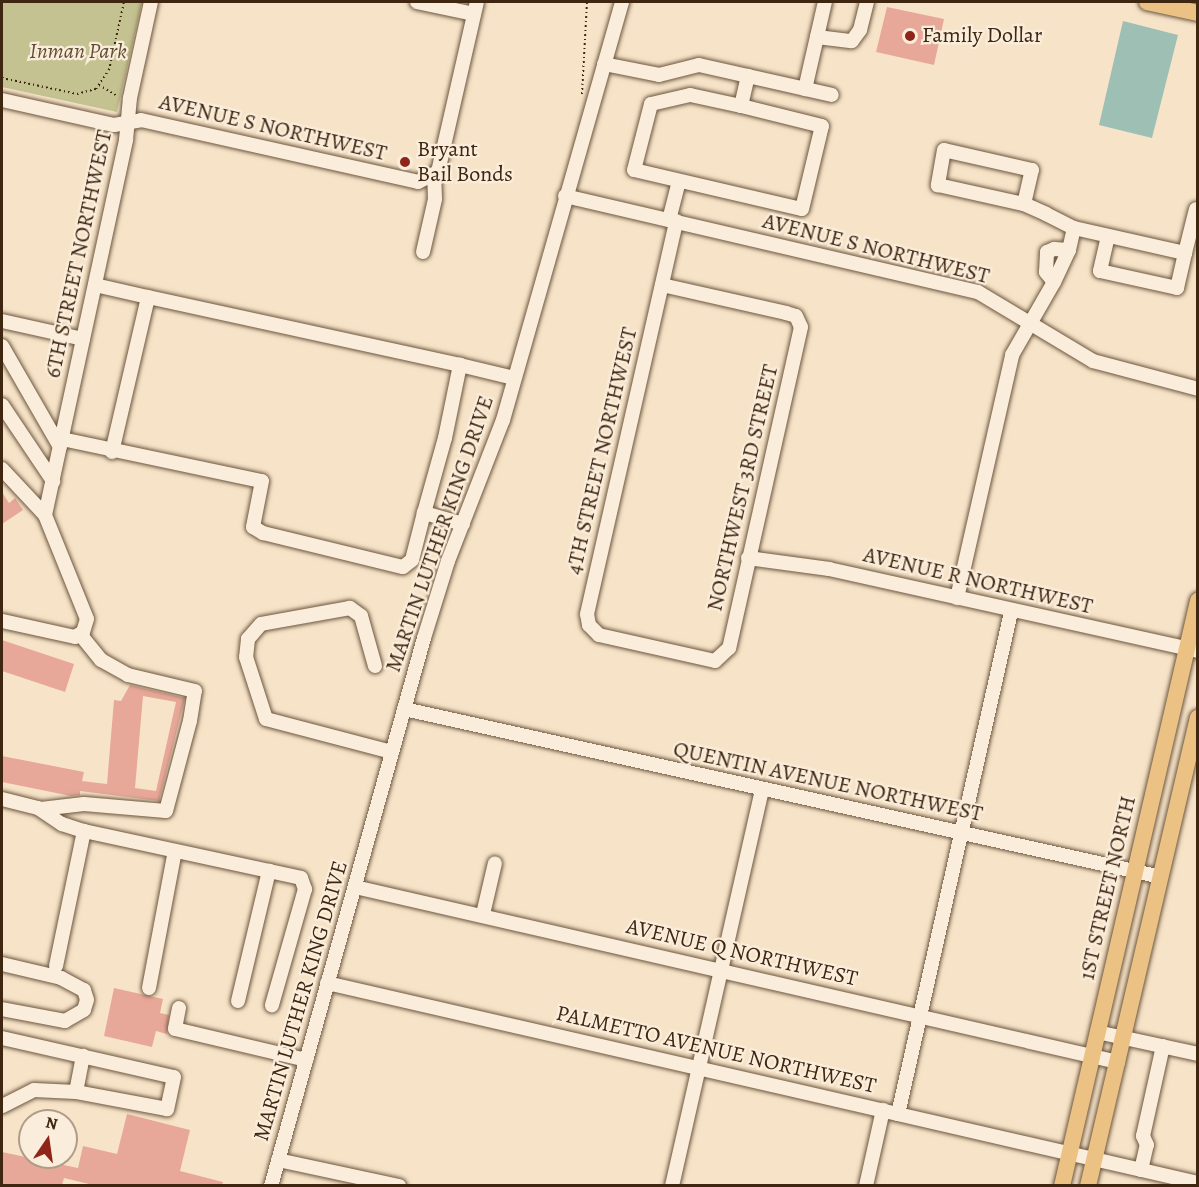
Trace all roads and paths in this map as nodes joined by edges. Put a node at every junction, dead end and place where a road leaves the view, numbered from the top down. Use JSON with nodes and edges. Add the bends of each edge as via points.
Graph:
{"nodes":[{"id":1,"x":124,"y":2,"type":"edge"},
{"id":2,"x":152,"y":2,"type":"edge"},
{"id":3,"x":417,"y":2,"type":"edge"},
{"id":4,"x":587,"y":2,"type":"edge"},
{"id":5,"x":622,"y":2,"type":"edge"},
{"id":6,"x":825,"y":2,"type":"edge"},
{"id":7,"x":867,"y":2,"type":"edge"},
{"id":8,"x":1147,"y":2,"type":"edge"},
{"id":9,"x":475,"y":8,"type":"edge"},
{"id":10,"x":1197,"y":13,"type":"edge"},
{"id":11,"x":817,"y":37,"type":"junction"},
{"id":12,"x":604,"y":64,"type":"junction"},
{"id":13,"x":747,"y":76,"type":"junction"},
{"id":14,"x":2,"y":78,"type":"edge"},
{"id":15,"x":99,"y":85,"type":"junction"},
{"id":16,"x":805,"y":89,"type":"junction"},
{"id":17,"x":832,"y":95,"type":"dead end"},
{"id":18,"x":119,"y":96,"type":"dead end"},
{"id":19,"x":581,"y":98,"type":"dead end"},
{"id":20,"x":2,"y":100,"type":"edge"},
{"id":21,"x":741,"y":106,"type":"junction"},
{"id":22,"x":128,"y":122,"type":"junction"},
{"id":23,"x":432,"y":177,"type":"junction"},
{"id":24,"x":679,"y":181,"type":"junction"},
{"id":25,"x":565,"y":196,"type":"junction"},
{"id":26,"x":1024,"y":204,"type":"junction"},
{"id":27,"x":1196,"y":209,"type":"dead end"},
{"id":28,"x":673,"y":220,"type":"junction"},
{"id":29,"x":1074,"y":228,"type":"junction"},
{"id":30,"x":1108,"y":236,"type":"junction"},
{"id":31,"x":423,"y":252,"type":"dead end"},
{"id":32,"x":1185,"y":253,"type":"junction"},
{"id":33,"x":95,"y":285,"type":"junction"},
{"id":34,"x":662,"y":285,"type":"junction"},
{"id":35,"x":148,"y":297,"type":"junction"},
{"id":36,"x":2,"y":321,"type":"edge"},
{"id":37,"x":1030,"y":323,"type":"junction"},
{"id":38,"x":83,"y":339,"type":"junction"},
{"id":39,"x":2,"y":346,"type":"edge"},
{"id":40,"x":460,"y":365,"type":"junction"},
{"id":41,"x":514,"y":378,"type":"junction"},
{"id":42,"x":1197,"y":389,"type":"edge"},
{"id":43,"x":2,"y":405,"type":"edge"},
{"id":44,"x":61,"y":443,"type":"junction"},
{"id":45,"x":112,"y":452,"type":"junction"},
{"id":46,"x":2,"y":469,"type":"edge"},
{"id":47,"x":53,"y":482,"type":"junction"},
{"id":48,"x":424,"y":513,"type":"junction"},
{"id":49,"x":45,"y":515,"type":"junction"},
{"id":50,"x":463,"y":524,"type":"junction"},
{"id":51,"x":748,"y":558,"type":"junction"},
{"id":52,"x":957,"y":598,"type":"junction"},
{"id":53,"x":1197,"y":601,"type":"edge"},
{"id":54,"x":1011,"y":612,"type":"junction"},
{"id":55,"x":2,"y":621,"type":"edge"},
{"id":56,"x":80,"y":634,"type":"junction"},
{"id":57,"x":1192,"y":650,"type":"edge"},
{"id":58,"x":720,"y":658,"type":"joint"},
{"id":59,"x":375,"y":666,"type":"dead end"},
{"id":60,"x":404,"y":709,"type":"junction"},
{"id":61,"x":1197,"y":718,"type":"edge"},
{"id":62,"x":392,"y":752,"type":"junction"},
{"id":63,"x":762,"y":790,"type":"junction"},
{"id":64,"x":2,"y":800,"type":"edge"},
{"id":65,"x":41,"y":809,"type":"junction"},
{"id":66,"x":84,"y":831,"type":"junction"},
{"id":67,"x":963,"y":833,"type":"junction"},
{"id":68,"x":175,"y":851,"type":"junction"},
{"id":69,"x":495,"y":863,"type":"dead end"},
{"id":70,"x":1136,"y":870,"type":"junction"},
{"id":71,"x":269,"y":871,"type":"junction"},
{"id":72,"x":1161,"y":877,"type":"junction"},
{"id":73,"x":355,"y":887,"type":"junction"},
{"id":74,"x":483,"y":914,"type":"junction"},
{"id":75,"x":2,"y":964,"type":"edge"},
{"id":76,"x":56,"y":966,"type":"dead end"},
{"id":77,"x":720,"y":970,"type":"junction"},
{"id":78,"x":327,"y":983,"type":"junction"},
{"id":79,"x":149,"y":988,"type":"dead end"},
{"id":80,"x":238,"y":1001,"type":"dead end"},
{"id":81,"x":272,"y":1005,"type":"dead end"},
{"id":82,"x":179,"y":1008,"type":"dead end"},
{"id":83,"x":2,"y":1009,"type":"edge"},
{"id":84,"x":920,"y":1015,"type":"junction"},
{"id":85,"x":1097,"y":1032,"type":"junction"},
{"id":86,"x":2,"y":1038,"type":"edge"},
{"id":87,"x":1124,"y":1038,"type":"junction"},
{"id":88,"x":1163,"y":1046,"type":"junction"},
{"id":89,"x":1197,"y":1054,"type":"edge"},
{"id":90,"x":83,"y":1056,"type":"junction"},
{"id":91,"x":1092,"y":1056,"type":"junction"},
{"id":92,"x":306,"y":1060,"type":"junction"},
{"id":93,"x":1118,"y":1062,"type":"junction"},
{"id":94,"x":699,"y":1067,"type":"junction"},
{"id":95,"x":76,"y":1092,"type":"junction"},
{"id":96,"x":2,"y":1106,"type":"edge"},
{"id":97,"x":883,"y":1110,"type":"junction"},
{"id":98,"x":898,"y":1114,"type":"junction"},
{"id":99,"x":1070,"y":1152,"type":"junction"},
{"id":100,"x":1095,"y":1158,"type":"junction"},
{"id":101,"x":278,"y":1160,"type":"junction"},
{"id":102,"x":1142,"y":1170,"type":"junction"},
{"id":103,"x":1197,"y":1183,"type":"edge"},
{"id":104,"x":271,"y":1185,"type":"edge"},
{"id":105,"x":399,"y":1185,"type":"edge"},
{"id":106,"x":672,"y":1185,"type":"edge"},
{"id":107,"x":866,"y":1185,"type":"edge"},
{"id":108,"x":1062,"y":1185,"type":"edge"},
{"id":109,"x":1088,"y":1185,"type":"edge"}],
"edges":[{"from":1,"to":15,"type":"path","via":[[109,70]]},
{"from":2,"to":22,"type":"street","name":"6TH STREET NORTHWEST"},
{"from":3,"to":9,"type":"street"},
{"from":4,"to":19,"type":"path","via":[[582,32]]},
{"from":5,"to":12,"type":"street","name":"MARTIN LUTHER KING DRIVE"},
{"from":6,"to":11,"type":"street"},
{"from":7,"to":11,"type":"street","via":[[860,30],[852,41]]},
{"from":8,"to":10,"type":"main road"},
{"from":9,"to":23,"type":"street"},
{"from":11,"to":16,"type":"street"},
{"from":12,"to":13,"type":"street","via":[[659,75],[699,65]]},
{"from":12,"to":25,"type":"street","name":"MARTIN LUTHER KING DRIVE"},
{"from":13,"to":16,"type":"street"},
{"from":13,"to":21,"type":"street"},
{"from":14,"to":15,"type":"path","via":[[77,94]]},
{"from":15,"to":18,"type":"path"},
{"from":16,"to":17,"type":"street"},
{"from":20,"to":22,"type":"street","name":"AVENUE S NORTHWEST","via":[[114,125]]},
{"from":21,"to":24,"type":"street","via":[[690,95],[651,104],[634,170]]},
{"from":21,"to":24,"type":"street","via":[[822,126],[802,209]]},
{"from":22,"to":23,"type":"street","name":"AVENUE S NORTHWEST","via":[[141,120],[418,182]]},
{"from":22,"to":33,"type":"street","name":"6TH STREET NORTHWEST"},
{"from":23,"to":31,"type":"street","via":[[435,199]]},
{"from":24,"to":28,"type":"street","name":"4TH STREET NORTHWEST"},
{"from":25,"to":28,"type":"street","name":"AVENUE S NORTHWEST"},
{"from":25,"to":41,"type":"street","name":"MARTIN LUTHER KING DRIVE"},
{"from":26,"to":26,"type":"street","via":[[938,185],[944,150],[1032,170]]},
{"from":26,"to":29,"type":"street"},
{"from":27,"to":32,"type":"street"},
{"from":28,"to":34,"type":"street","name":"4TH STREET NORTHWEST"},
{"from":28,"to":37,"type":"street","name":"AVENUE S NORTHWEST","via":[[978,292]]},
{"from":29,"to":30,"type":"street"},
{"from":29,"to":37,"type":"street","via":[[1069,250],[1047,252],[1046,273],[1054,282]]},
{"from":30,"to":32,"type":"street"},
{"from":30,"to":32,"type":"street","via":[[1100,271],[1177,288]]},
{"from":33,"to":35,"type":"street"},
{"from":33,"to":38,"type":"street","name":"6TH STREET NORTHWEST"},
{"from":34,"to":51,"type":"street","name":"NORTHWEST 3RD STREET","via":[[786,312],[796,316],[800,324]]},
{"from":34,"to":58,"type":"street","name":"4TH STREET NORTHWEST","via":[[587,614],[599,635],[695,657]]},
{"from":35,"to":40,"type":"street"},
{"from":35,"to":45,"type":"street"},
{"from":36,"to":38,"type":"street"},
{"from":37,"to":42,"type":"street","name":"AVENUE S NORTHWEST","via":[[1093,361]]},
{"from":37,"to":52,"type":"street","via":[[1012,356]]},
{"from":38,"to":44,"type":"street","name":"6TH STREET NORTHWEST"},
{"from":39,"to":44,"type":"street"},
{"from":40,"to":41,"type":"street"},
{"from":40,"to":48,"type":"street"},
{"from":41,"to":50,"type":"street","name":"MARTIN LUTHER KING DRIVE","via":[[490,457]]},
{"from":43,"to":47,"type":"street"},
{"from":44,"to":45,"type":"street"},
{"from":44,"to":47,"type":"street","name":"6TH STREET NORTHWEST"},
{"from":45,"to":48,"type":"street","via":[[262,481],[253,527],[403,567],[412,560]]},
{"from":46,"to":49,"type":"street"},
{"from":47,"to":49,"type":"street","name":"6TH STREET NORTHWEST"},
{"from":48,"to":50,"type":"street"},
{"from":49,"to":56,"type":"street","via":[[87,619]]},
{"from":50,"to":60,"type":"street","name":"MARTIN LUTHER KING DRIVE","via":[[438,590]]},
{"from":51,"to":52,"type":"street","name":"AVENUE R NORTHWEST","via":[[829,568]]},
{"from":51,"to":58,"type":"street","name":"NORTHWEST 3RD STREET","via":[[729,648]]},
{"from":52,"to":54,"type":"street","name":"AVENUE R NORTHWEST"},
{"from":53,"to":57,"type":"main road","name":"1ST STREET NORTH"},
{"from":54,"to":57,"type":"street","name":"AVENUE R NORTHWEST"},
{"from":54,"to":67,"type":"street"},
{"from":55,"to":56,"type":"street","via":[[75,637]]},
{"from":56,"to":65,"type":"street","via":[[100,660],[128,675],[195,691],[190,721],[166,812],[84,804]]},
{"from":57,"to":70,"type":"main road","name":"1ST STREET NORTH"},
{"from":59,"to":62,"type":"street","via":[[361,616],[350,608],[261,624],[248,639],[246,657],[266,720]]},
{"from":60,"to":62,"type":"street","name":"MARTIN LUTHER KING DRIVE"},
{"from":60,"to":63,"type":"street","name":"QUENTIN AVENUE NORTHWEST"},
{"from":61,"to":72,"type":"main road"},
{"from":62,"to":73,"type":"street","name":"MARTIN LUTHER KING DRIVE"},
{"from":63,"to":67,"type":"street","name":"QUENTIN AVENUE NORTHWEST"},
{"from":63,"to":77,"type":"street"},
{"from":64,"to":65,"type":"street"},
{"from":65,"to":66,"type":"street","via":[[62,824]]},
{"from":66,"to":68,"type":"street"},
{"from":66,"to":76,"type":"street"},
{"from":67,"to":70,"type":"street","name":"QUENTIN AVENUE NORTHWEST"},
{"from":67,"to":84,"type":"street"},
{"from":68,"to":71,"type":"street"},
{"from":68,"to":79,"type":"street"},
{"from":69,"to":74,"type":"street"},
{"from":70,"to":72,"type":"street","name":"QUENTIN AVENUE NORTHWEST"},
{"from":70,"to":85,"type":"main road","name":"1ST STREET NORTH"},
{"from":71,"to":80,"type":"street"},
{"from":71,"to":81,"type":"street","via":[[301,878],[305,889]]},
{"from":72,"to":87,"type":"main road"},
{"from":73,"to":74,"type":"street","name":"AVENUE Q NORTHWEST"},
{"from":73,"to":78,"type":"street","name":"MARTIN LUTHER KING DRIVE"},
{"from":74,"to":77,"type":"street","name":"AVENUE Q NORTHWEST"},
{"from":75,"to":83,"type":"street","via":[[61,978],[84,990],[87,1000],[84,1010],[65,1021]]},
{"from":77,"to":84,"type":"street","name":"AVENUE Q NORTHWEST"},
{"from":77,"to":94,"type":"street"},
{"from":78,"to":92,"type":"street","name":"MARTIN LUTHER KING DRIVE"},
{"from":78,"to":94,"type":"street","name":"PALMETTO AVENUE NORTHWEST"},
{"from":82,"to":92,"type":"street","via":[[175,1029]]},
{"from":84,"to":91,"type":"street","name":"AVENUE Q NORTHWEST"},
{"from":84,"to":98,"type":"street"},
{"from":85,"to":87,"type":"street"},
{"from":85,"to":91,"type":"main road","name":"1ST STREET NORTH"},
{"from":86,"to":90,"type":"street"},
{"from":87,"to":88,"type":"street"},
{"from":87,"to":93,"type":"main road"},
{"from":88,"to":89,"type":"street"},
{"from":88,"to":102,"type":"street","via":[[1143,1136],[1147,1145]]},
{"from":90,"to":95,"type":"street"},
{"from":90,"to":95,"type":"street","via":[[174,1077],[167,1109]]},
{"from":91,"to":93,"type":"street","name":"AVENUE Q NORTHWEST"},
{"from":91,"to":99,"type":"main road","name":"1ST STREET NORTH"},
{"from":92,"to":101,"type":"street","name":"MARTIN LUTHER KING DRIVE"},
{"from":93,"to":100,"type":"main road"},
{"from":94,"to":97,"type":"street","name":"PALMETTO AVENUE NORTHWEST"},
{"from":94,"to":106,"type":"street"},
{"from":95,"to":96,"type":"street","via":[[34,1090]]},
{"from":97,"to":98,"type":"street","name":"PALMETTO AVENUE NORTHWEST"},
{"from":97,"to":107,"type":"street"},
{"from":98,"to":99,"type":"street","name":"PALMETTO AVENUE NORTHWEST"},
{"from":99,"to":100,"type":"street","name":"PALMETTO AVENUE NORTHWEST"},
{"from":99,"to":108,"type":"main road","name":"1ST STREET NORTH"},
{"from":100,"to":102,"type":"street","name":"PALMETTO AVENUE NORTHWEST"},
{"from":100,"to":109,"type":"main road"},
{"from":101,"to":104,"type":"street","name":"MARTIN LUTHER KING DRIVE"},
{"from":101,"to":105,"type":"street"},
{"from":102,"to":103,"type":"street","name":"PALMETTO AVENUE NORTHWEST"}]}
